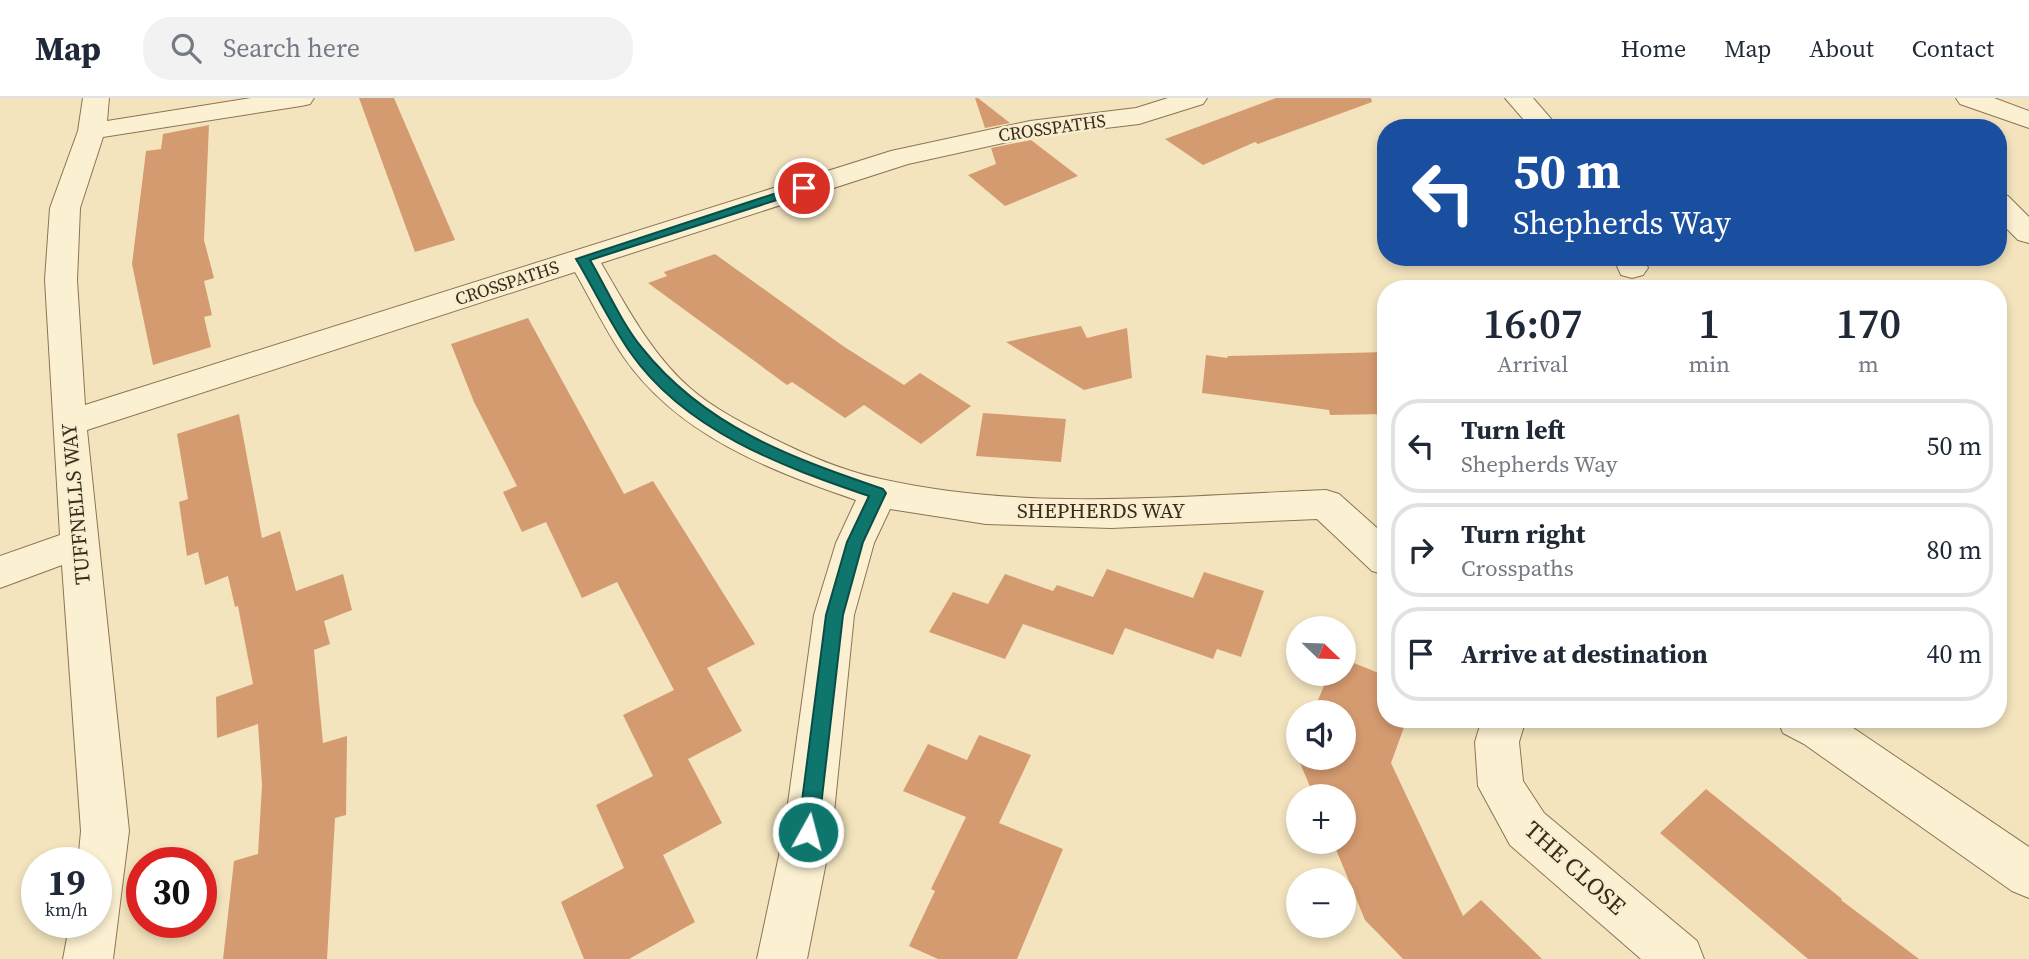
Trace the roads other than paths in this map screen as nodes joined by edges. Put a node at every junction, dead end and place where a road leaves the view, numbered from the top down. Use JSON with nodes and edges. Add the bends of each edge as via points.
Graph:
{"nodes":[{"id":1,"x":301,"y":98,"type":"edge"},
{"id":2,"x":1194,"y":98,"type":"edge"},
{"id":3,"x":1518,"y":98,"type":"edge"},
{"id":4,"x":1969,"y":98,"type":"edge"},
{"id":5,"x":94,"y":115,"type":"edge"},
{"id":6,"x":1538,"y":119,"type":"edge"},
{"id":7,"x":1991,"y":119,"type":"edge"},
{"id":8,"x":2007,"y":119,"type":"edge"},
{"id":9,"x":2029,"y":120,"type":"edge"},
{"id":10,"x":2007,"y":211,"type":"edge"},
{"id":11,"x":2029,"y":234,"type":"edge"},
{"id":12,"x":583,"y":259,"type":"junction"},
{"id":13,"x":69,"y":423,"type":"junction"},
{"id":14,"x":878,"y":493,"type":"junction"},
{"id":15,"x":80,"y":543,"type":"junction"},
{"id":16,"x":1377,"y":552,"type":"edge"},
{"id":17,"x":0,"y":572,"type":"edge"},
{"id":18,"x":1501,"y":728,"type":"edge"},
{"id":19,"x":1815,"y":728,"type":"edge"},
{"id":20,"x":103,"y":847,"type":"edge"},
{"id":21,"x":2029,"y":875,"type":"edge"},
{"id":22,"x":92,"y":938,"type":"edge"},
{"id":23,"x":88,"y":959,"type":"edge"},
{"id":24,"x":782,"y":959,"type":"edge"},
{"id":25,"x":1679,"y":959,"type":"edge"}],
"edges":[{"from":1,"to":5,"type":"street"},
{"from":2,"to":12,"type":"street","name":"CROSSPATHS","via":[[1139,116],[1030,129],[901,157]]},
{"from":3,"to":6,"type":"street"},
{"from":4,"to":7,"type":"street"},
{"from":5,"to":13,"type":"street","name":"TUFFNELLS WAY","via":[[65,208],[61,280]]},
{"from":8,"to":9,"type":"street"},
{"from":10,"to":11,"type":"street"},
{"from":12,"to":13,"type":"street","name":"CROSSPATHS"},
{"from":12,"to":14,"type":"street","name":"SHEPHERDS WAY","via":[[636,350],[678,397],[729,432],[795,465]]},
{"from":13,"to":15,"type":"street","name":"TUFFNELLS WAY"},
{"from":14,"to":16,"type":"street","name":"SHEPHERDS WAY","via":[[986,510],[1111,514],[1326,504]]},
{"from":14,"to":24,"type":"street","via":[[855,542],[834,615],[808,832]]},
{"from":15,"to":17,"type":"street"},
{"from":15,"to":20,"type":"street","name":"TUFFNELLS WAY"},
{"from":18,"to":25,"type":"street","name":"THE CLOSE","via":[[1497,742],[1500,786],[1527,829]]},
{"from":19,"to":21,"type":"street"},
{"from":22,"to":23,"type":"street"}]}
